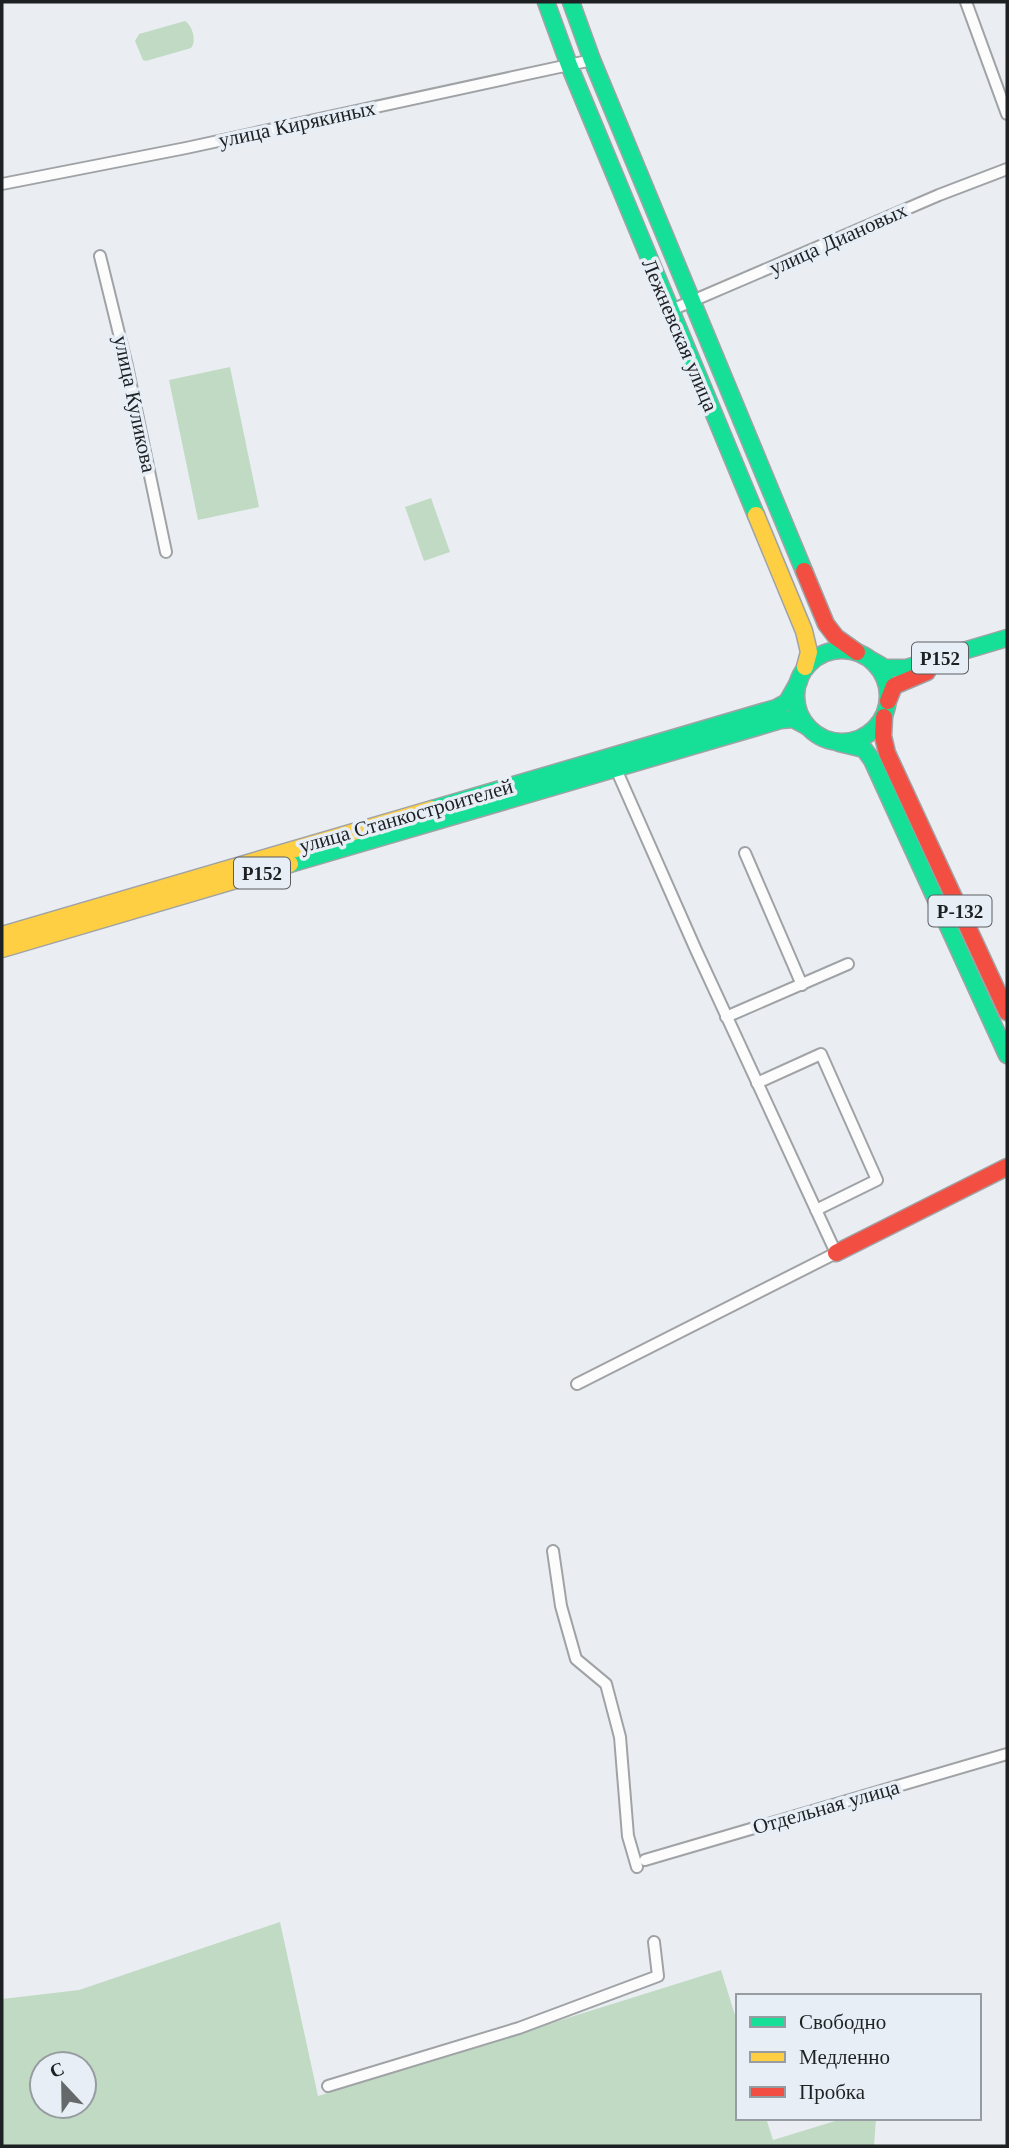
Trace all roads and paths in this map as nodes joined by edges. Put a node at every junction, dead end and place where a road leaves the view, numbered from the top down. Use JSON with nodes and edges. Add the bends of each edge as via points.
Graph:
{"nodes":[{"id":1,"x":546,"y":2,"type":"edge"},
{"id":2,"x":571,"y":2,"type":"edge"},
{"id":3,"x":966,"y":2,"type":"edge"},
{"id":4,"x":592,"y":60,"type":"junction"},
{"id":5,"x":569,"y":65,"type":"junction"},
{"id":6,"x":1007,"y":114,"type":"edge"},
{"id":7,"x":1007,"y":169,"type":"edge"},
{"id":8,"x":2,"y":184,"type":"edge"},
{"id":9,"x":100,"y":256,"type":"dead end"},
{"id":10,"x":692,"y":302,"type":"junction"},
{"id":11,"x":669,"y":311,"type":"junction"},
{"id":12,"x":166,"y":552,"type":"dead end"},
{"id":13,"x":1007,"y":638,"type":"edge"},
{"id":14,"x":1007,"y":648,"type":"edge"},
{"id":15,"x":857,"y":652,"type":"junction"},
{"id":16,"x":873,"y":662,"type":"junction"},
{"id":17,"x":802,"y":674,"type":"junction"},
{"id":18,"x":888,"y":701,"type":"junction"},
{"id":19,"x":884,"y":717,"type":"junction"},
{"id":20,"x":806,"y":726,"type":"junction"},
{"id":21,"x":839,"y":743,"type":"junction"},
{"id":22,"x":616,"y":769,"type":"junction"},
{"id":23,"x":745,"y":853,"type":"dead end"},
{"id":24,"x":2,"y":935,"type":"edge"},
{"id":25,"x":2,"y":949,"type":"edge"},
{"id":26,"x":848,"y":964,"type":"dead end"},
{"id":27,"x":802,"y":985,"type":"junction"},
{"id":28,"x":1007,"y":1012,"type":"edge"},
{"id":29,"x":726,"y":1017,"type":"junction"},
{"id":30,"x":1007,"y":1055,"type":"edge"},
{"id":31,"x":757,"y":1083,"type":"junction"},
{"id":32,"x":1007,"y":1167,"type":"edge"},
{"id":33,"x":816,"y":1210,"type":"junction"},
{"id":34,"x":836,"y":1254,"type":"junction"},
{"id":35,"x":577,"y":1384,"type":"dead end"},
{"id":36,"x":553,"y":1551,"type":"dead end"},
{"id":37,"x":1007,"y":1754,"type":"edge"},
{"id":38,"x":654,"y":1942,"type":"dead end"},
{"id":39,"x":328,"y":2086,"type":"dead end"}],
"edges":[{"from":1,"to":5,"type":"main road","name":"Лежневская улица"},
{"from":2,"to":4,"type":"main road","name":"Лежневская улица"},
{"from":3,"to":6,"type":"street"},
{"from":4,"to":5,"type":"street","name":"улица Кирякиных"},
{"from":4,"to":10,"type":"main road","name":"Лежневская улица"},
{"from":5,"to":8,"type":"street","name":"улица Кирякиных"},
{"from":5,"to":11,"type":"main road","name":"Лежневская улица"},
{"from":7,"to":10,"type":"street","name":"улица Диановых"},
{"from":9,"to":12,"type":"street","name":"улица Куликова"},
{"from":10,"to":11,"type":"street","name":"улица Диановых"},
{"from":10,"to":15,"type":"main road","name":"Лежневская улица","via":[[827,624]]},
{"from":11,"to":17,"type":"main road","name":"Лежневская улица","via":[[804,631],[809,652]]},
{"from":13,"to":16,"type":"main road","number":"Р152","via":[[906,668]]},
{"from":14,"to":18,"type":"main road","number":"Р152","via":[[915,676],[894,686]]},
{"from":15,"to":16,"type":"main road"},
{"from":15,"to":17,"type":"main road","via":[[840,650],[818,656]]},
{"from":16,"to":18,"type":"main road","via":[[885,677]]},
{"from":17,"to":20,"type":"main road","via":[[796,701]]},
{"from":17,"to":24,"type":"main road","name":"улица Станкостроителей","number":"Р152","via":[[788,702],[776,708]]},
{"from":18,"to":19,"type":"main road"},
{"from":19,"to":21,"type":"main road","via":[[865,736]]},
{"from":19,"to":28,"type":"main road","number":"Р-132","via":[[887,753]]},
{"from":20,"to":21,"type":"main road"},
{"from":20,"to":22,"type":"main road","name":"улица Станкостроителей","number":"Р152","via":[[786,719]]},
{"from":21,"to":30,"type":"main road","number":"Р-132","via":[[864,749],[872,760]]},
{"from":22,"to":25,"type":"main road","name":"улица Станкостроителей","number":"Р152"},
{"from":22,"to":29,"type":"street"},
{"from":23,"to":27,"type":"street"},
{"from":26,"to":27,"type":"street"},
{"from":27,"to":29,"type":"street"},
{"from":29,"to":31,"type":"street"},
{"from":31,"to":33,"type":"street"},
{"from":31,"to":33,"type":"street","via":[[821,1054],[877,1180]]},
{"from":32,"to":34,"type":"main road"},
{"from":33,"to":34,"type":"street"},
{"from":34,"to":35,"type":"street"},
{"from":36,"to":37,"type":"street","name":"Отдельная улица","via":[[561,1606],[576,1659],[606,1684],[620,1737],[628,1836],[641,1863]]},
{"from":38,"to":39,"type":"street","via":[[657,1976],[519,2028]]}]}
